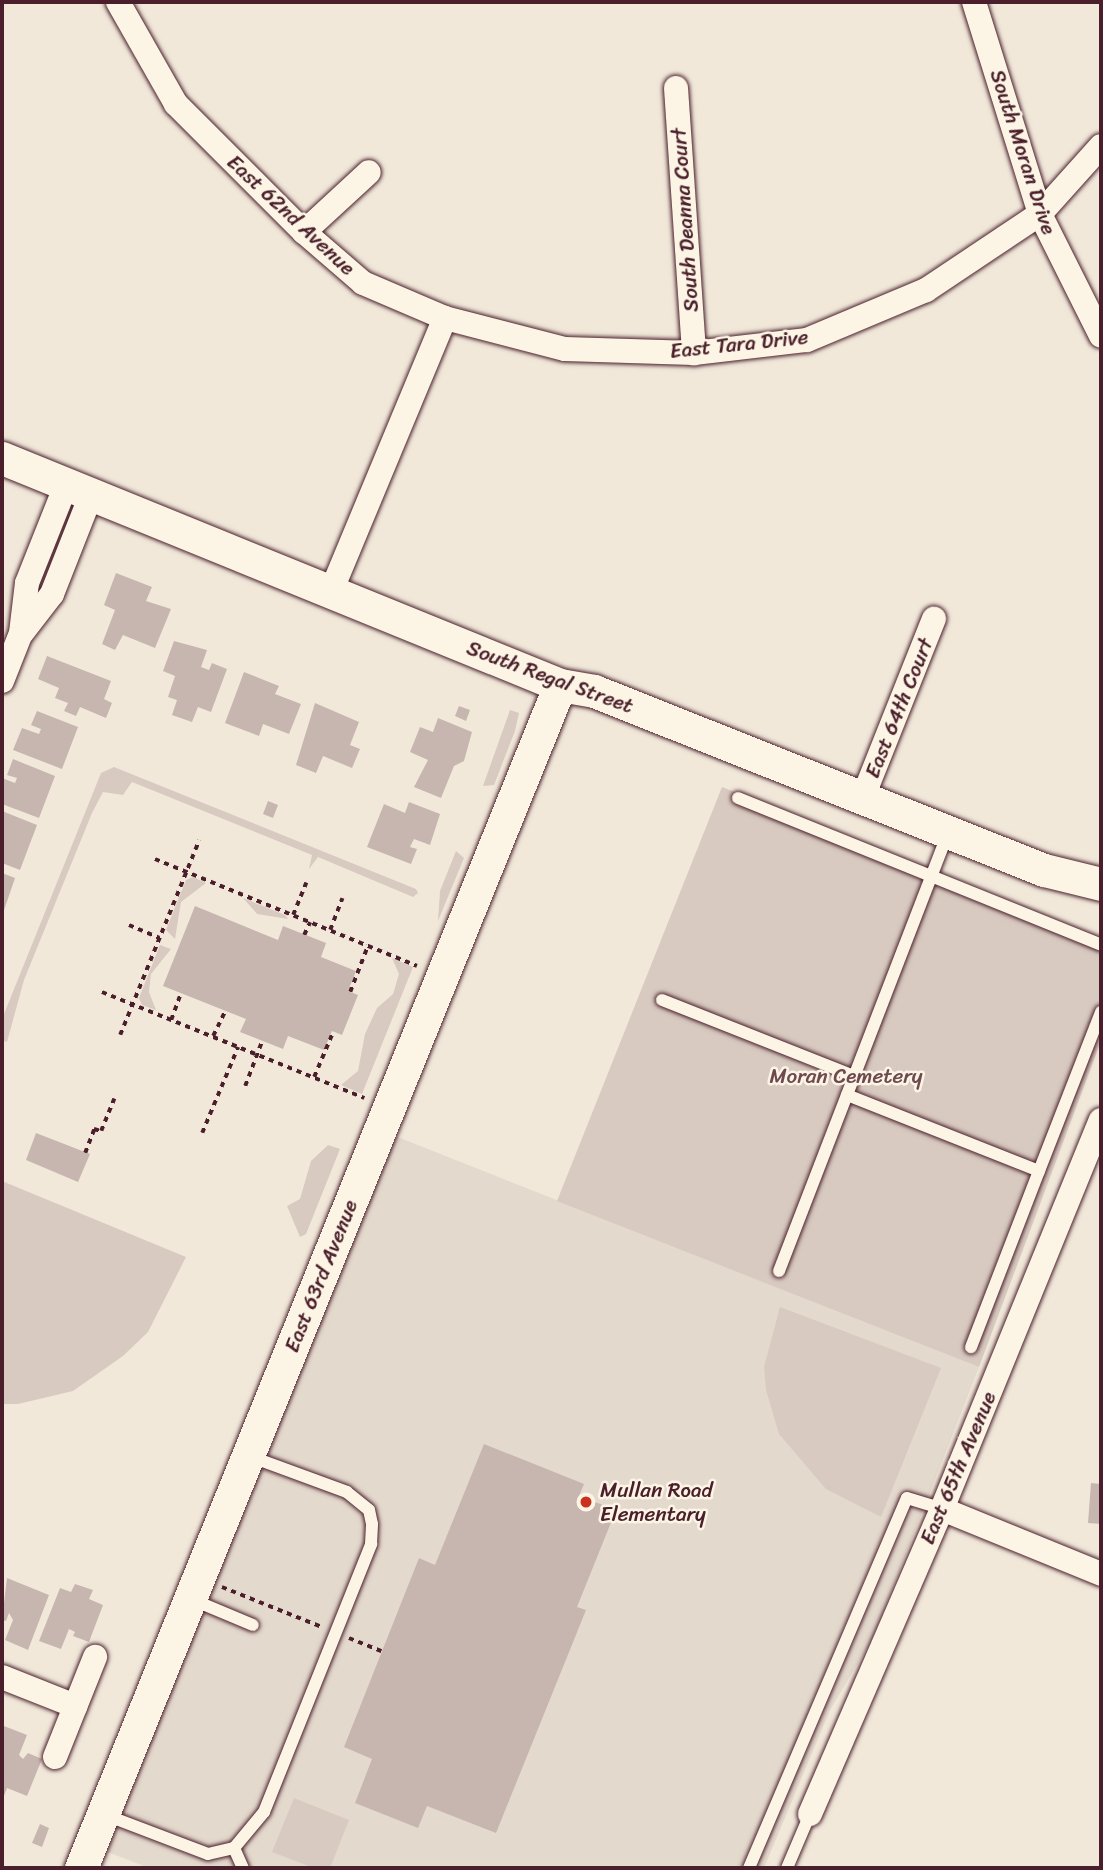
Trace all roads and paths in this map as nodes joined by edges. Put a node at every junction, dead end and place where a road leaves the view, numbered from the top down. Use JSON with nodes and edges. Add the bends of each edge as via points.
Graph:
{"nodes":[{"id":1,"x":118,"y":2,"type":"edge"},
{"id":2,"x":974,"y":2,"type":"edge"},
{"id":3,"x":676,"y":88,"type":"dead end"},
{"id":4,"x":1101,"y":146,"type":"edge"},
{"id":5,"x":369,"y":172,"type":"dead end"},
{"id":6,"x":1040,"y":214,"type":"junction"},
{"id":7,"x":304,"y":232,"type":"junction"},
{"id":8,"x":445,"y":318,"type":"junction"},
{"id":9,"x":1101,"y":336,"type":"edge"},
{"id":10,"x":694,"y":353,"type":"junction"},
{"id":11,"x":2,"y":458,"type":"edge"},
{"id":12,"x":78,"y":490,"type":"junction"},
{"id":13,"x":330,"y":594,"type":"junction"},
{"id":14,"x":934,"y":619,"type":"dead end"},
{"id":15,"x":21,"y":633,"type":"junction"},
{"id":16,"x":2,"y":681,"type":"edge"},
{"id":17,"x":560,"y":685,"type":"junction"},
{"id":18,"x":863,"y":797,"type":"junction"},
{"id":19,"x":737,"y":798,"type":"dead end"},
{"id":20,"x":948,"y":831,"type":"junction"},
{"id":21,"x":199,"y":840,"type":"dead end"},
{"id":22,"x":155,"y":859,"type":"dead end"},
{"id":23,"x":186,"y":872,"type":"junction"},
{"id":24,"x":931,"y":876,"type":"junction"},
{"id":25,"x":306,"y":883,"type":"dead end"},
{"id":26,"x":1101,"y":884,"type":"edge"},
{"id":27,"x":342,"y":898,"type":"dead end"},
{"id":28,"x":293,"y":915,"type":"junction"},
{"id":29,"x":310,"y":922,"type":"junction"},
{"id":30,"x":129,"y":925,"type":"dead end"},
{"id":31,"x":330,"y":930,"type":"junction"},
{"id":32,"x":304,"y":934,"type":"dead end"},
{"id":33,"x":159,"y":938,"type":"junction"},
{"id":34,"x":368,"y":945,"type":"junction"},
{"id":35,"x":1101,"y":945,"type":"edge"},
{"id":36,"x":417,"y":966,"type":"dead end"},
{"id":37,"x":102,"y":992,"type":"dead end"},
{"id":38,"x":350,"y":992,"type":"dead end"},
{"id":39,"x":181,"y":993,"type":"dead end"},
{"id":40,"x":662,"y":1000,"type":"dead end"},
{"id":41,"x":132,"y":1004,"type":"junction"},
{"id":42,"x":225,"y":1011,"type":"dead end"},
{"id":43,"x":1101,"y":1012,"type":"edge"},
{"id":44,"x":171,"y":1020,"type":"junction"},
{"id":45,"x":333,"y":1032,"type":"dead end"},
{"id":46,"x":120,"y":1035,"type":"dead end"},
{"id":47,"x":213,"y":1037,"type":"junction"},
{"id":48,"x":262,"y":1041,"type":"dead end"},
{"id":49,"x":238,"y":1046,"type":"junction"},
{"id":50,"x":256,"y":1054,"type":"junction"},
{"id":51,"x":854,"y":1076,"type":"junction"},
{"id":52,"x":314,"y":1077,"type":"junction"},
{"id":53,"x":245,"y":1086,"type":"dead end"},
{"id":54,"x":847,"y":1095,"type":"junction"},
{"id":55,"x":114,"y":1098,"type":"dead end"},
{"id":56,"x":364,"y":1098,"type":"dead end"},
{"id":57,"x":1101,"y":1120,"type":"edge"},
{"id":58,"x":202,"y":1133,"type":"dead end"},
{"id":59,"x":85,"y":1153,"type":"dead end"},
{"id":60,"x":1039,"y":1171,"type":"junction"},
{"id":61,"x":779,"y":1271,"type":"dead end"},
{"id":62,"x":971,"y":1347,"type":"dead end"},
{"id":63,"x":248,"y":1456,"type":"junction"},
{"id":64,"x":942,"y":1509,"type":"junction"},
{"id":65,"x":1101,"y":1574,"type":"edge"},
{"id":66,"x":203,"y":1592,"type":"junction"},
{"id":67,"x":253,"y":1625,"type":"dead end"},
{"id":68,"x":334,"y":1632,"type":"junction"},
{"id":69,"x":382,"y":1651,"type":"dead end"},
{"id":70,"x":95,"y":1657,"type":"dead end"},
{"id":71,"x":2,"y":1676,"type":"edge"},
{"id":72,"x":75,"y":1706,"type":"junction"},
{"id":73,"x":55,"y":1756,"type":"dead end"},
{"id":74,"x":103,"y":1814,"type":"junction"},
{"id":75,"x":810,"y":1814,"type":"joint"},
{"id":76,"x":234,"y":1849,"type":"junction"},
{"id":77,"x":81,"y":1868,"type":"edge"},
{"id":78,"x":243,"y":1868,"type":"edge"},
{"id":79,"x":749,"y":1868,"type":"edge"},
{"id":80,"x":787,"y":1868,"type":"edge"}],
"edges":[{"from":1,"to":7,"type":"street","name":"East 62nd Avenue","via":[[176,104]]},
{"from":2,"to":6,"type":"street","name":"South Moran Drive"},
{"from":3,"to":10,"type":"street","name":"South Deanna Court"},
{"from":4,"to":6,"type":"street","name":"East Tara Drive"},
{"from":5,"to":7,"type":"street"},
{"from":6,"to":9,"type":"street","name":"South Moran Drive"},
{"from":6,"to":10,"type":"street","name":"East Tara Drive","via":[[926,290],[807,340]]},
{"from":7,"to":8,"type":"street","name":"East 62nd Avenue","via":[[363,283]]},
{"from":8,"to":10,"type":"street","name":"East Tara Drive","via":[[565,349]]},
{"from":8,"to":13,"type":"street"},
{"from":11,"to":12,"type":"street","name":"South Regal Street"},
{"from":12,"to":13,"type":"street","name":"South Regal Street"},
{"from":12,"to":15,"type":"street","via":[[27,583]]},
{"from":12,"to":15,"type":"street","via":[[65,559],[52,594]]},
{"from":13,"to":17,"type":"street","name":"South Regal Street"},
{"from":14,"to":18,"type":"street","name":"East 64th Court"},
{"from":15,"to":16,"type":"street"},
{"from":17,"to":18,"type":"street","name":"South Regal Street","via":[[594,691]]},
{"from":17,"to":63,"type":"street","name":"East 63rd Avenue"},
{"from":18,"to":20,"type":"street","name":"South Regal Street"},
{"from":19,"to":24,"type":"lane"},
{"from":20,"to":24,"type":"lane"},
{"from":20,"to":26,"type":"street","name":"South Regal Street","via":[[1044,870]]},
{"from":21,"to":23,"type":"path"},
{"from":22,"to":23,"type":"path"},
{"from":23,"to":28,"type":"path"},
{"from":23,"to":33,"type":"path"},
{"from":24,"to":35,"type":"lane"},
{"from":24,"to":51,"type":"lane"},
{"from":25,"to":28,"type":"path"},
{"from":27,"to":31,"type":"path"},
{"from":28,"to":29,"type":"path"},
{"from":29,"to":31,"type":"path"},
{"from":29,"to":32,"type":"path"},
{"from":30,"to":33,"type":"path"},
{"from":31,"to":34,"type":"path"},
{"from":33,"to":41,"type":"path"},
{"from":34,"to":36,"type":"path"},
{"from":34,"to":38,"type":"path"},
{"from":37,"to":41,"type":"path"},
{"from":39,"to":44,"type":"path"},
{"from":40,"to":51,"type":"lane"},
{"from":41,"to":44,"type":"path"},
{"from":41,"to":46,"type":"path"},
{"from":42,"to":47,"type":"path"},
{"from":43,"to":60,"type":"lane"},
{"from":44,"to":47,"type":"path"},
{"from":45,"to":52,"type":"path"},
{"from":47,"to":49,"type":"path"},
{"from":48,"to":50,"type":"path"},
{"from":49,"to":50,"type":"path"},
{"from":49,"to":58,"type":"path"},
{"from":50,"to":52,"type":"path"},
{"from":50,"to":53,"type":"path"},
{"from":51,"to":54,"type":"lane"},
{"from":52,"to":56,"type":"path"},
{"from":54,"to":60,"type":"lane"},
{"from":54,"to":61,"type":"lane"},
{"from":55,"to":59,"type":"path","via":[[101,1131],[94,1129]]},
{"from":57,"to":64,"type":"street","name":"East 65th Avenue"},
{"from":60,"to":62,"type":"lane"},
{"from":63,"to":66,"type":"street","name":"East 63rd Avenue"},
{"from":63,"to":68,"type":"lane","via":[[347,1492],[369,1510],[370,1544]]},
{"from":64,"to":65,"type":"street"},
{"from":64,"to":75,"type":"street","name":"East 65th Avenue"},
{"from":64,"to":79,"type":"lane","via":[[907,1498]]},
{"from":66,"to":67,"type":"lane"},
{"from":66,"to":68,"type":"path"},
{"from":66,"to":74,"type":"street","name":"East 63rd Avenue"},
{"from":68,"to":69,"type":"path"},
{"from":68,"to":76,"type":"lane","via":[[264,1812]]},
{"from":70,"to":72,"type":"street"},
{"from":71,"to":72,"type":"street"},
{"from":72,"to":73,"type":"street"},
{"from":74,"to":76,"type":"lane","via":[[208,1854]]},
{"from":74,"to":77,"type":"street","name":"East 63rd Avenue"},
{"from":75,"to":80,"type":"lane"},
{"from":76,"to":78,"type":"lane"}]}
